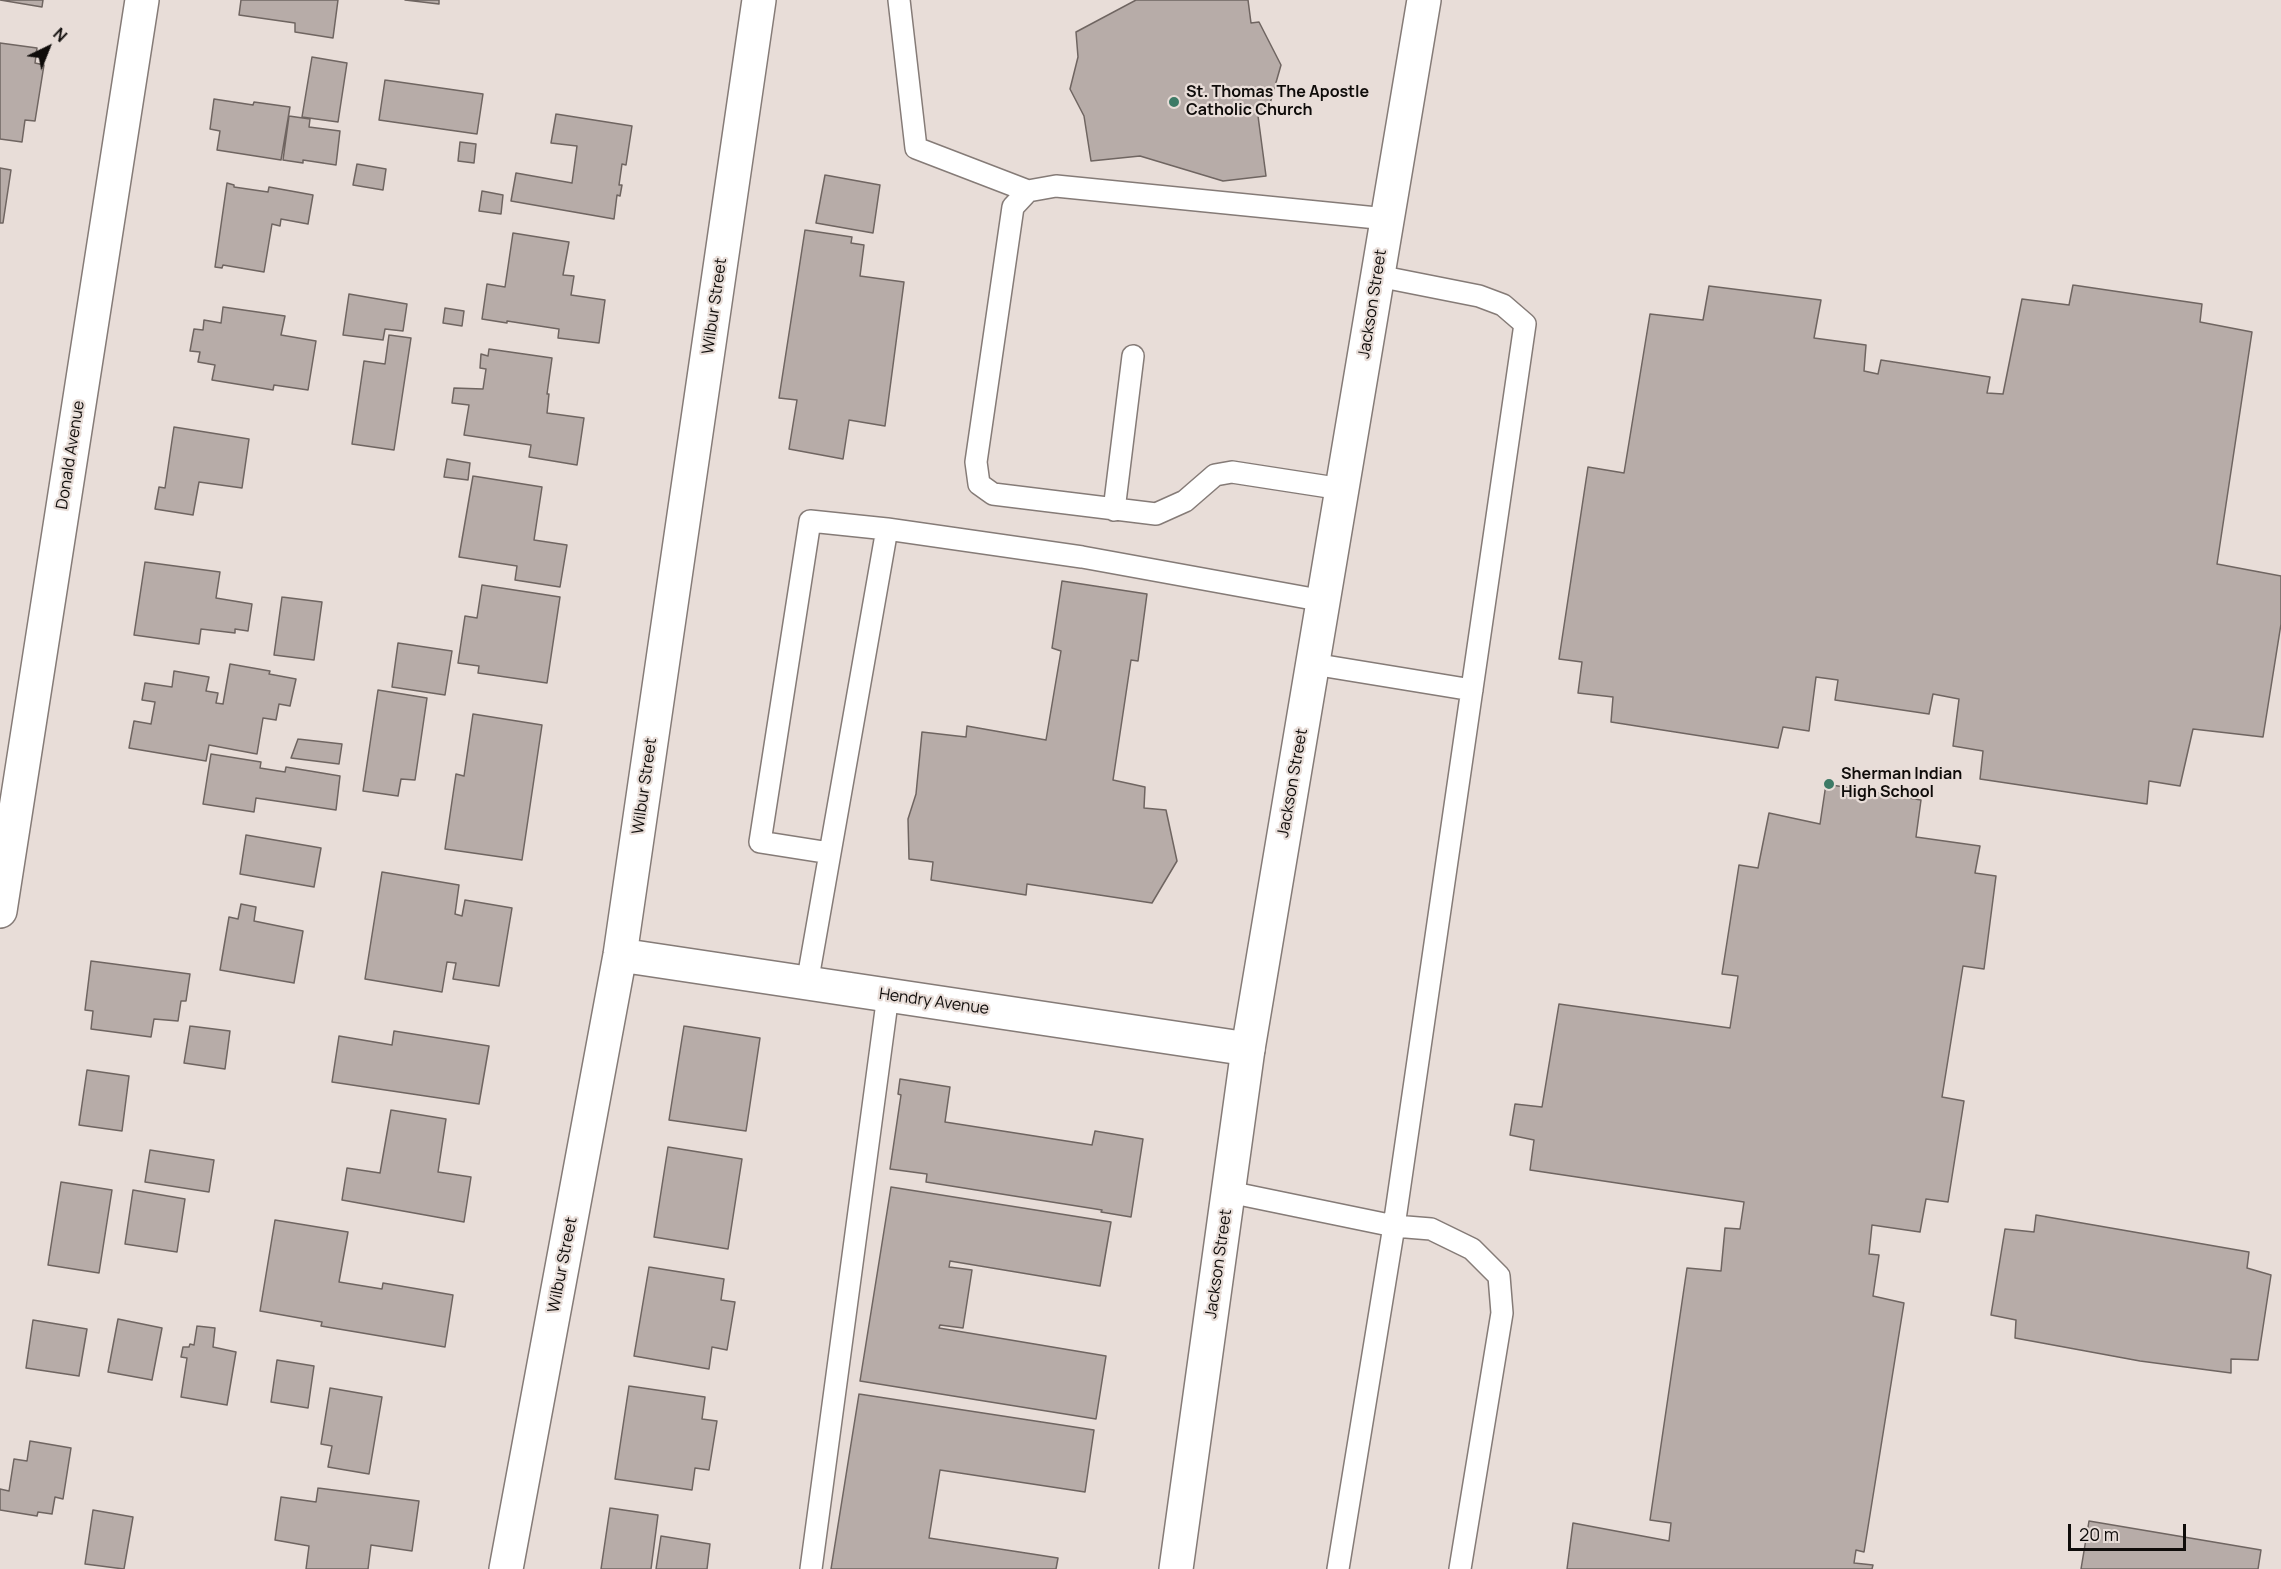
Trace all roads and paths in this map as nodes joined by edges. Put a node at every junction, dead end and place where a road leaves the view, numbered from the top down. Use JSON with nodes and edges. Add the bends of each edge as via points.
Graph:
{"nodes":[{"id":1,"x":142,"y":0,"type":"edge"},
{"id":2,"x":759,"y":0,"type":"edge"},
{"id":3,"x":899,"y":0,"type":"edge"},
{"id":4,"x":1424,"y":0,"type":"edge"},
{"id":5,"x":1028,"y":191,"type":"junction"},
{"id":6,"x":1387,"y":219,"type":"junction"},
{"id":7,"x":1378,"y":276,"type":"junction"},
{"id":8,"x":1133,"y":356,"type":"dead end"},
{"id":9,"x":1342,"y":489,"type":"junction"},
{"id":10,"x":1114,"y":510,"type":"junction"},
{"id":11,"x":886,"y":529,"type":"junction"},
{"id":12,"x":1324,"y":601,"type":"junction"},
{"id":13,"x":1313,"y":664,"type":"junction"},
{"id":14,"x":1472,"y":690,"type":"junction"},
{"id":15,"x":830,"y":853,"type":"junction"},
{"id":16,"x":0,"y":911,"type":"edge"},
{"id":17,"x":620,"y":956,"type":"junction"},
{"id":18,"x":807,"y":984,"type":"junction"},
{"id":19,"x":888,"y":995,"type":"junction"},
{"id":20,"x":1248,"y":1049,"type":"junction"},
{"id":21,"x":1228,"y":1192,"type":"junction"},
{"id":22,"x":1395,"y":1226,"type":"junction"},
{"id":23,"x":506,"y":1569,"type":"edge"},
{"id":24,"x":811,"y":1569,"type":"edge"},
{"id":25,"x":1176,"y":1569,"type":"edge"},
{"id":26,"x":1338,"y":1569,"type":"edge"},
{"id":27,"x":1460,"y":1569,"type":"edge"}],
"edges":[{"from":1,"to":16,"type":"street","name":"Donald Avenue"},
{"from":2,"to":17,"type":"street","name":"Wilbur Street"},
{"from":3,"to":5,"type":"lane","via":[[916,148]]},
{"from":4,"to":6,"type":"street","name":"Jackson Street"},
{"from":5,"to":6,"type":"lane","via":[[1056,186]]},
{"from":5,"to":10,"type":"lane","via":[[1013,207],[976,462],[979,484],[993,494]]},
{"from":6,"to":7,"type":"street","name":"Jackson Street"},
{"from":7,"to":9,"type":"street","name":"Jackson Street"},
{"from":7,"to":14,"type":"lane","via":[[1479,296],[1503,305],[1525,324]]},
{"from":8,"to":10,"type":"lane"},
{"from":9,"to":10,"type":"lane","via":[[1232,472],[1215,475],[1185,501],[1156,514]]},
{"from":9,"to":12,"type":"street","name":"Jackson Street"},
{"from":11,"to":12,"type":"lane","via":[[1082,557]]},
{"from":11,"to":15,"type":"lane"},
{"from":11,"to":15,"type":"lane","via":[[810,520],[760,842]]},
{"from":12,"to":13,"type":"street","name":"Jackson Street"},
{"from":13,"to":14,"type":"lane"},
{"from":13,"to":20,"type":"street","name":"Jackson Street"},
{"from":14,"to":22,"type":"lane"},
{"from":15,"to":18,"type":"lane"},
{"from":17,"to":18,"type":"street","name":"Hendry Avenue"},
{"from":17,"to":23,"type":"street","name":"Wilbur Street"},
{"from":18,"to":19,"type":"street","name":"Hendry Avenue"},
{"from":19,"to":20,"type":"street","name":"Hendry Avenue"},
{"from":19,"to":24,"type":"lane"},
{"from":20,"to":21,"type":"street","name":"Jackson Street"},
{"from":21,"to":22,"type":"lane"},
{"from":21,"to":25,"type":"street","name":"Jackson Street"},
{"from":22,"to":26,"type":"lane"},
{"from":22,"to":27,"type":"lane","via":[[1431,1229],[1472,1249],[1499,1276],[1502,1313]]}]}
